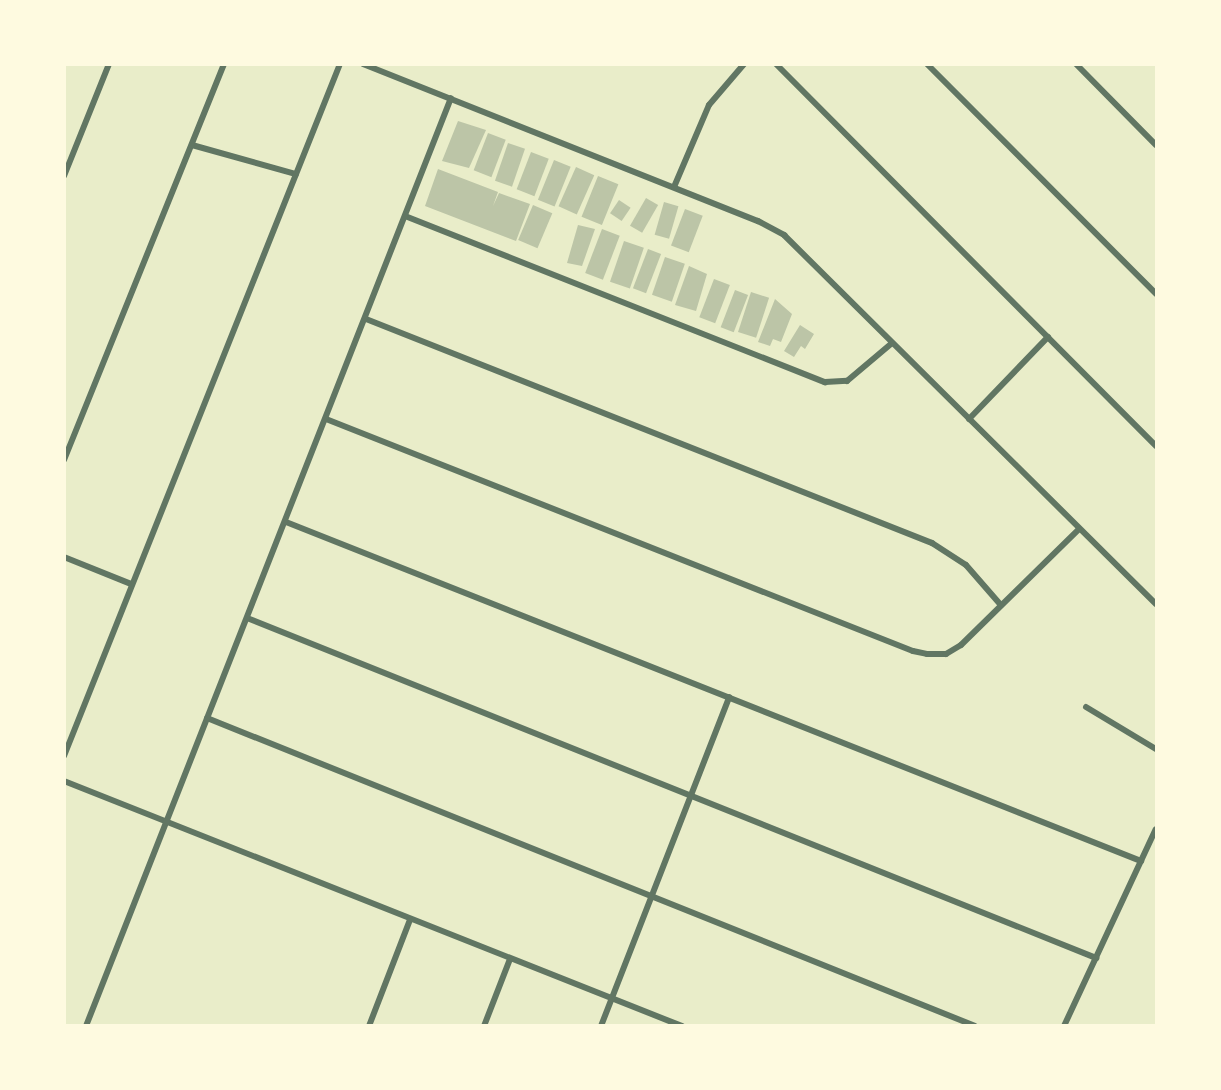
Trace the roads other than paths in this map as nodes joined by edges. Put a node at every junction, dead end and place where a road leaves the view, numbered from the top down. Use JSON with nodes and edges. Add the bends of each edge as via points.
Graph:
{"nodes":[{"id":1,"x":109,"y":64,"type":"edge"},
{"id":2,"x":225,"y":64,"type":"edge"},
{"id":3,"x":363,"y":64,"type":"edge"},
{"id":4,"x":744,"y":64,"type":"edge"},
{"id":5,"x":776,"y":64,"type":"edge"},
{"id":6,"x":927,"y":64,"type":"edge"},
{"id":7,"x":1076,"y":64,"type":"edge"},
{"id":8,"x":337,"y":65,"type":"edge"},
{"id":9,"x":451,"y":98,"type":"junction"},
{"id":10,"x":192,"y":145,"type":"junction"},
{"id":11,"x":1156,"y":146,"type":"edge"},
{"id":12,"x":296,"y":174,"type":"junction"},
{"id":13,"x":64,"y":176,"type":"edge"},
{"id":14,"x":674,"y":187,"type":"junction"},
{"id":15,"x":405,"y":216,"type":"junction"},
{"id":16,"x":1156,"y":294,"type":"edge"},
{"id":17,"x":366,"y":319,"type":"junction"},
{"id":18,"x":1048,"y":337,"type":"junction"},
{"id":19,"x":892,"y":343,"type":"junction"},
{"id":20,"x":326,"y":418,"type":"junction"},
{"id":21,"x":969,"y":419,"type":"junction"},
{"id":22,"x":1156,"y":446,"type":"edge"},
{"id":23,"x":64,"y":460,"type":"edge"},
{"id":24,"x":286,"y":522,"type":"junction"},
{"id":25,"x":1079,"y":529,"type":"junction"},
{"id":26,"x":64,"y":557,"type":"edge"},
{"id":27,"x":131,"y":584,"type":"junction"},
{"id":28,"x":1000,"y":604,"type":"junction"},
{"id":29,"x":1156,"y":604,"type":"edge"},
{"id":30,"x":247,"y":618,"type":"junction"},
{"id":31,"x":729,"y":697,"type":"junction"},
{"id":32,"x":1086,"y":707,"type":"dead end"},
{"id":33,"x":207,"y":718,"type":"junction"},
{"id":34,"x":1156,"y":749,"type":"edge"},
{"id":35,"x":64,"y":756,"type":"edge"},
{"id":36,"x":64,"y":781,"type":"edge"},
{"id":37,"x":691,"y":796,"type":"junction"},
{"id":38,"x":166,"y":823,"type":"junction"},
{"id":39,"x":1156,"y":829,"type":"edge"},
{"id":40,"x":1141,"y":861,"type":"junction"},
{"id":41,"x":652,"y":897,"type":"junction"},
{"id":42,"x":410,"y":920,"type":"junction"},
{"id":43,"x":1096,"y":958,"type":"junction"},
{"id":44,"x":510,"y":959,"type":"junction"},
{"id":45,"x":612,"y":998,"type":"junction"},
{"id":46,"x":86,"y":1026,"type":"edge"},
{"id":47,"x":369,"y":1026,"type":"edge"},
{"id":48,"x":484,"y":1026,"type":"edge"},
{"id":49,"x":601,"y":1026,"type":"edge"},
{"id":50,"x":682,"y":1026,"type":"edge"},
{"id":51,"x":975,"y":1026,"type":"edge"},
{"id":52,"x":1064,"y":1026,"type":"edge"}],
"edges":[{"from":1,"to":13,"type":"street"},
{"from":2,"to":10,"type":"street"},
{"from":3,"to":9,"type":"street"},
{"from":4,"to":14,"type":"street","via":[[709,105]]},
{"from":5,"to":18,"type":"street"},
{"from":6,"to":16,"type":"street"},
{"from":7,"to":11,"type":"street"},
{"from":8,"to":12,"type":"street"},
{"from":9,"to":14,"type":"street"},
{"from":9,"to":15,"type":"street"},
{"from":10,"to":12,"type":"street"},
{"from":10,"to":23,"type":"street"},
{"from":12,"to":27,"type":"street"},
{"from":14,"to":19,"type":"street","via":[[758,220],[784,235]]},
{"from":15,"to":17,"type":"street"},
{"from":15,"to":19,"type":"street","via":[[825,382],[847,381]]},
{"from":17,"to":20,"type":"street"},
{"from":17,"to":28,"type":"street","via":[[932,543],[966,565]]},
{"from":18,"to":21,"type":"street"},
{"from":18,"to":22,"type":"street"},
{"from":19,"to":21,"type":"street"},
{"from":20,"to":24,"type":"street"},
{"from":20,"to":28,"type":"street","via":[[913,651],[938,655],[953,651]]},
{"from":21,"to":25,"type":"street"},
{"from":24,"to":30,"type":"street"},
{"from":24,"to":31,"type":"street"},
{"from":25,"to":28,"type":"street"},
{"from":25,"to":29,"type":"street"},
{"from":26,"to":27,"type":"street"},
{"from":27,"to":35,"type":"street"},
{"from":30,"to":33,"type":"street"},
{"from":30,"to":37,"type":"street"},
{"from":31,"to":37,"type":"street"},
{"from":31,"to":40,"type":"street"},
{"from":32,"to":34,"type":"street"},
{"from":33,"to":38,"type":"street"},
{"from":33,"to":41,"type":"street"},
{"from":36,"to":38,"type":"street"},
{"from":37,"to":41,"type":"street"},
{"from":37,"to":43,"type":"street"},
{"from":38,"to":42,"type":"street"},
{"from":38,"to":46,"type":"street"},
{"from":39,"to":40,"type":"street"},
{"from":40,"to":43,"type":"street"},
{"from":41,"to":45,"type":"street"},
{"from":41,"to":51,"type":"street"},
{"from":42,"to":44,"type":"street"},
{"from":42,"to":47,"type":"street"},
{"from":43,"to":52,"type":"street"},
{"from":44,"to":45,"type":"street"},
{"from":44,"to":48,"type":"street"},
{"from":45,"to":49,"type":"street"},
{"from":45,"to":50,"type":"street"}]}
